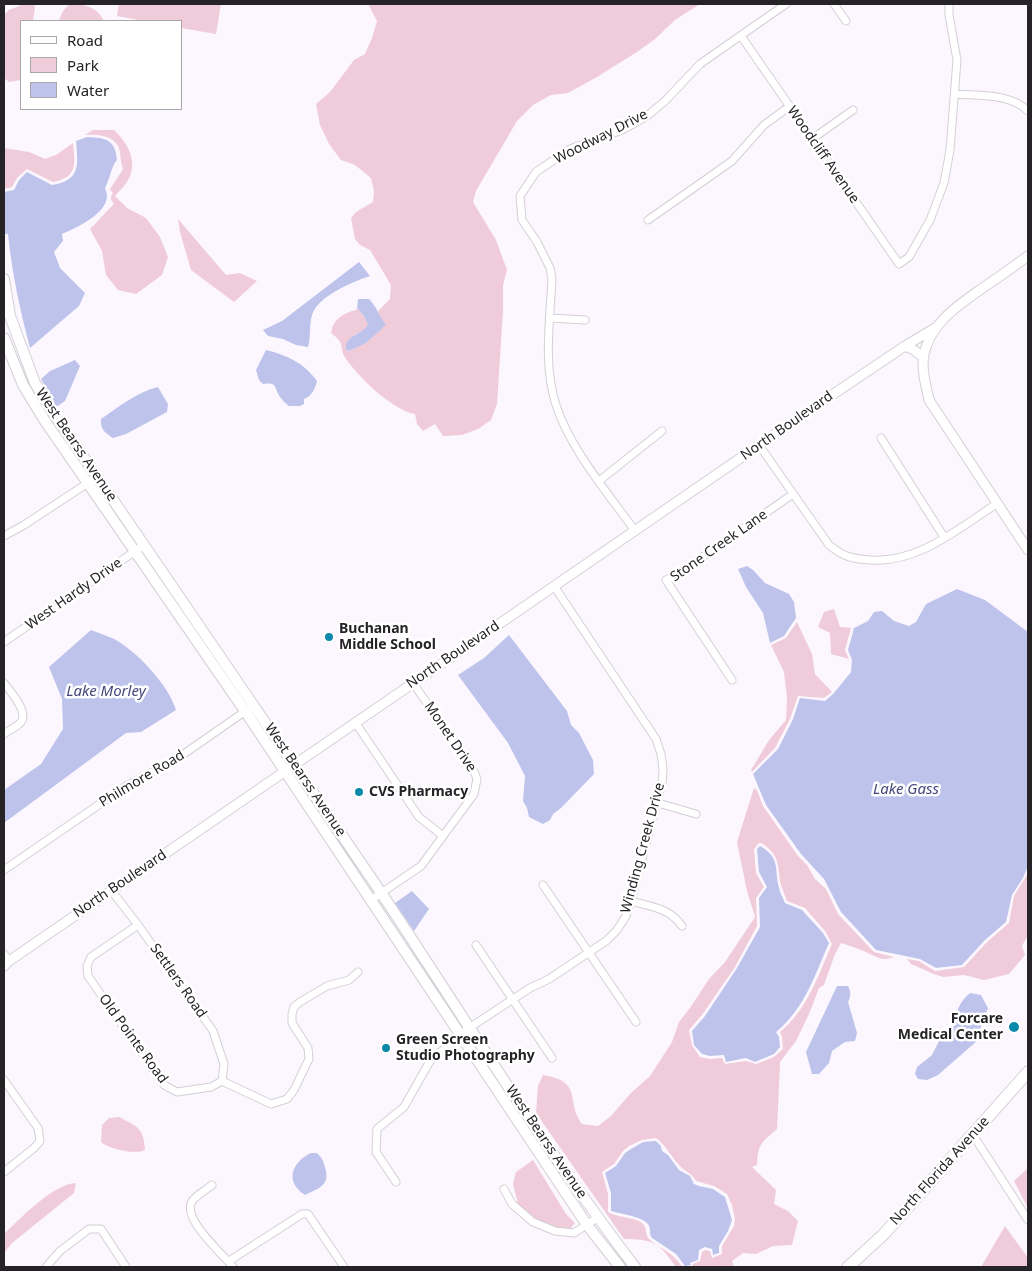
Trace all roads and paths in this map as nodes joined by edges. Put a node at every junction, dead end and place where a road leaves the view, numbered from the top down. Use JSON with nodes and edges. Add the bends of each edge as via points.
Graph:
{"nodes":[{"id":1,"x":786,"y":4,"type":"edge"},
{"id":2,"x":834,"y":4,"type":"edge"},
{"id":3,"x":949,"y":4,"type":"edge"},
{"id":4,"x":846,"y":21,"type":"dead end"},
{"id":5,"x":741,"y":36,"type":"junction"},
{"id":6,"x":955,"y":94,"type":"junction"},
{"id":7,"x":790,"y":106,"type":"junction"},
{"id":8,"x":853,"y":110,"type":"dead end"},
{"id":9,"x":1028,"y":110,"type":"edge"},
{"id":10,"x":812,"y":138,"type":"junction"},
{"id":11,"x":648,"y":220,"type":"dead end"},
{"id":12,"x":1028,"y":256,"type":"edge"},
{"id":13,"x":4,"y":279,"type":"edge"},
{"id":14,"x":7,"y":317,"type":"edge"},
{"id":15,"x":550,"y":318,"type":"junction"},
{"id":16,"x":585,"y":320,"type":"dead end"},
{"id":17,"x":935,"y":328,"type":"junction"},
{"id":18,"x":4,"y":338,"type":"edge"},
{"id":19,"x":905,"y":346,"type":"junction"},
{"id":20,"x":924,"y":358,"type":"junction"},
{"id":21,"x":60,"y":424,"type":"junction"},
{"id":22,"x":51,"y":430,"type":"junction"},
{"id":23,"x":662,"y":431,"type":"dead end"},
{"id":24,"x":881,"y":438,"type":"dead end"},
{"id":25,"x":760,"y":445,"type":"junction"},
{"id":26,"x":97,"y":477,"type":"junction"},
{"id":27,"x":599,"y":481,"type":"junction"},
{"id":28,"x":88,"y":484,"type":"junction"},
{"id":29,"x":793,"y":494,"type":"junction"},
{"id":30,"x":998,"y":503,"type":"junction"},
{"id":31,"x":635,"y":531,"type":"junction"},
{"id":32,"x":4,"y":536,"type":"edge"},
{"id":33,"x":944,"y":537,"type":"junction"},
{"id":34,"x":144,"y":545,"type":"junction"},
{"id":35,"x":1028,"y":550,"type":"edge"},
{"id":36,"x":135,"y":552,"type":"junction"},
{"id":37,"x":554,"y":586,"type":"junction"},
{"id":38,"x":193,"y":616,"type":"junction"},
{"id":39,"x":184,"y":623,"type":"junction"},
{"id":40,"x":4,"y":642,"type":"edge"},
{"id":41,"x":732,"y":680,"type":"dead end"},
{"id":42,"x":4,"y":683,"type":"edge"},
{"id":43,"x":413,"y":683,"type":"junction"},
{"id":44,"x":254,"y":705,"type":"junction"},
{"id":45,"x":245,"y":711,"type":"junction"},
{"id":46,"x":355,"y":722,"type":"junction"},
{"id":47,"x":4,"y":734,"type":"edge"},
{"id":48,"x":295,"y":766,"type":"junction"},
{"id":49,"x":285,"y":772,"type":"junction"},
{"id":50,"x":658,"y":802,"type":"junction"},
{"id":51,"x":696,"y":814,"type":"dead end"},
{"id":52,"x":443,"y":836,"type":"junction"},
{"id":53,"x":4,"y":870,"type":"edge"},
{"id":54,"x":543,"y":885,"type":"dead end"},
{"id":55,"x":111,"y":890,"type":"junction"},
{"id":56,"x":381,"y":893,"type":"junction"},
{"id":57,"x":371,"y":900,"type":"junction"},
{"id":58,"x":631,"y":901,"type":"junction"},
{"id":59,"x":138,"y":925,"type":"junction"},
{"id":60,"x":682,"y":926,"type":"dead end"},
{"id":61,"x":476,"y":945,"type":"dead end"},
{"id":62,"x":589,"y":952,"type":"junction"},
{"id":63,"x":5,"y":960,"type":"edge"},
{"id":64,"x":358,"y":972,"type":"dead end"},
{"id":65,"x":512,"y":999,"type":"junction"},
{"id":66,"x":636,"y":1022,"type":"dead end"},
{"id":67,"x":469,"y":1028,"type":"junction"},
{"id":68,"x":460,"y":1036,"type":"junction"},
{"id":69,"x":552,"y":1058,"type":"dead end"},
{"id":70,"x":1028,"y":1072,"type":"edge"},
{"id":71,"x":4,"y":1080,"type":"edge"},
{"id":72,"x":222,"y":1081,"type":"junction"},
{"id":73,"x":973,"y":1135,"type":"junction"},
{"id":74,"x":4,"y":1172,"type":"edge"},
{"id":75,"x":396,"y":1182,"type":"dead end"},
{"id":76,"x":212,"y":1185,"type":"dead end"},
{"id":77,"x":504,"y":1189,"type":"dead end"},
{"id":78,"x":597,"y":1218,"type":"junction"},
{"id":79,"x":1028,"y":1220,"type":"edge"},
{"id":80,"x":587,"y":1225,"type":"junction"},
{"id":81,"x":231,"y":1264,"type":"edge"},
{"id":82,"x":46,"y":1267,"type":"edge"},
{"id":83,"x":126,"y":1267,"type":"edge"},
{"id":84,"x":344,"y":1267,"type":"edge"},
{"id":85,"x":620,"y":1267,"type":"edge"},
{"id":86,"x":635,"y":1267,"type":"edge"},
{"id":87,"x":848,"y":1267,"type":"edge"}],
"edges":[{"from":1,"to":5,"type":"street","name":"Woodway Drive"},
{"from":2,"to":4,"type":"street"},
{"from":3,"to":6,"type":"street","via":[[957,60]]},
{"from":5,"to":7,"type":"street","name":"Woodcliff Avenue"},
{"from":5,"to":15,"type":"street","name":"Woodway Drive","via":[[700,64],[647,116],[622,130],[570,149],[536,172],[520,196],[522,220],[550,268]]},
{"from":6,"to":9,"type":"street","via":[[1006,98]]},
{"from":6,"to":10,"type":"street","name":"Woodcliff Avenue","via":[[944,183],[930,220],[909,256],[899,264]]},
{"from":7,"to":10,"type":"street","name":"Woodcliff Avenue"},
{"from":7,"to":11,"type":"street","via":[[764,125],[732,162]]},
{"from":8,"to":10,"type":"street"},
{"from":12,"to":17,"type":"street","via":[[951,310]]},
{"from":13,"to":14,"type":"main road","name":"West Bearss Avenue"},
{"from":14,"to":21,"type":"main road","name":"West Bearss Avenue","via":[[35,383]]},
{"from":15,"to":16,"type":"street"},
{"from":15,"to":27,"type":"street","name":"Woodway Drive","via":[[549,366],[556,404],[570,438]]},
{"from":17,"to":19,"type":"street","name":"North Boulevard"},
{"from":17,"to":20,"type":"street","via":[[927,342]]},
{"from":18,"to":22,"type":"main road","name":"West Bearss Avenue","via":[[23,385]]},
{"from":19,"to":20,"type":"street"},
{"from":19,"to":25,"type":"street","name":"North Boulevard"},
{"from":20,"to":30,"type":"street","via":[[923,373],[929,400]]},
{"from":21,"to":22,"type":"street"},
{"from":21,"to":26,"type":"main road","name":"West Bearss Avenue"},
{"from":22,"to":28,"type":"main road","name":"West Bearss Avenue"},
{"from":23,"to":27,"type":"street"},
{"from":24,"to":33,"type":"street"},
{"from":25,"to":29,"type":"street"},
{"from":25,"to":31,"type":"street","name":"North Boulevard"},
{"from":26,"to":28,"type":"street"},
{"from":26,"to":34,"type":"main road","name":"West Bearss Avenue"},
{"from":27,"to":31,"type":"street","name":"Woodway Drive"},
{"from":28,"to":32,"type":"street"},
{"from":28,"to":36,"type":"main road","name":"West Bearss Avenue"},
{"from":29,"to":33,"type":"street","via":[[829,545],[851,559],[881,561],[900,558]]},
{"from":29,"to":41,"type":"street","name":"Stone Creek Lane","via":[[666,580]]},
{"from":30,"to":33,"type":"street"},
{"from":30,"to":35,"type":"street"},
{"from":31,"to":37,"type":"street","name":"North Boulevard"},
{"from":34,"to":36,"type":"street","name":"West Hardy Drive"},
{"from":34,"to":38,"type":"main road","name":"West Bearss Avenue"},
{"from":36,"to":39,"type":"main road","name":"West Bearss Avenue"},
{"from":36,"to":40,"type":"street","name":"West Hardy Drive"},
{"from":37,"to":43,"type":"street","name":"North Boulevard"},
{"from":37,"to":50,"type":"street","name":"Winding Creek Drive","via":[[656,740],[663,769]]},
{"from":38,"to":39,"type":"street"},
{"from":38,"to":44,"type":"main road","name":"West Bearss Avenue"},
{"from":39,"to":45,"type":"main road","name":"West Bearss Avenue"},
{"from":42,"to":47,"type":"street","via":[[23,715],[21,722]]},
{"from":43,"to":46,"type":"street","name":"North Boulevard"},
{"from":43,"to":52,"type":"street","name":"Monet Drive","via":[[477,779],[474,794]]},
{"from":44,"to":45,"type":"street","name":"Philmore Road"},
{"from":44,"to":48,"type":"main road","name":"West Bearss Avenue"},
{"from":45,"to":49,"type":"main road","name":"West Bearss Avenue"},
{"from":45,"to":53,"type":"street","name":"Philmore Road","via":[[178,758],[126,786]]},
{"from":46,"to":48,"type":"street","name":"North Boulevard"},
{"from":46,"to":52,"type":"street","via":[[419,817]]},
{"from":48,"to":49,"type":"street","name":"North Boulevard"},
{"from":48,"to":56,"type":"main road","name":"West Bearss Avenue"},
{"from":49,"to":55,"type":"street","name":"North Boulevard"},
{"from":49,"to":57,"type":"main road","name":"West Bearss Avenue"},
{"from":50,"to":51,"type":"street"},
{"from":50,"to":58,"type":"street","name":"Winding Creek Drive"},
{"from":52,"to":56,"type":"street","name":"Monet Drive","via":[[421,866]]},
{"from":54,"to":62,"type":"street"},
{"from":55,"to":59,"type":"street","name":"Settlers Road"},
{"from":55,"to":63,"type":"street","name":"North Boulevard"},
{"from":56,"to":57,"type":"street","name":"Monet Drive"},
{"from":56,"to":67,"type":"main road","name":"West Bearss Avenue"},
{"from":57,"to":68,"type":"main road","name":"West Bearss Avenue"},
{"from":58,"to":60,"type":"street","via":[[668,912]]},
{"from":58,"to":62,"type":"street","name":"Winding Creek Drive","via":[[617,930]]},
{"from":59,"to":72,"type":"street","name":"Settlers Road","via":[[213,1031],[224,1064]]},
{"from":59,"to":72,"type":"street","name":"Old Pointe Road","via":[[91,957],[87,966],[88,976],[164,1085],[177,1092],[211,1087]]},
{"from":61,"to":65,"type":"street"},
{"from":62,"to":65,"type":"street","name":"Winding Creek Drive"},
{"from":62,"to":66,"type":"street"},
{"from":64,"to":72,"type":"street","via":[[349,980],[327,986],[294,1007],[292,1023],[308,1048],[309,1058],[287,1098],[271,1104]]},
{"from":65,"to":67,"type":"street","name":"Winding Creek Drive"},
{"from":65,"to":69,"type":"street"},
{"from":67,"to":68,"type":"street","name":"Winding Creek Drive"},
{"from":67,"to":78,"type":"main road","name":"West Bearss Avenue"},
{"from":68,"to":75,"type":"street","name":"Winding Creek Drive","via":[[430,1060],[404,1107],[377,1129],[376,1152]]},
{"from":68,"to":80,"type":"main road","name":"West Bearss Avenue"},
{"from":70,"to":73,"type":"main road","name":"North Florida Avenue"},
{"from":71,"to":74,"type":"street","via":[[38,1128],[40,1140]]},
{"from":73,"to":79,"type":"street"},
{"from":73,"to":87,"type":"main road","name":"North Florida Avenue","via":[[884,1234]]},
{"from":76,"to":81,"type":"street","via":[[193,1200],[190,1213],[211,1245]]},
{"from":77,"to":80,"type":"street","via":[[512,1204],[535,1223],[555,1231],[574,1233]]},
{"from":78,"to":80,"type":"street"},
{"from":78,"to":86,"type":"main road","name":"West Bearss Avenue"},
{"from":80,"to":85,"type":"main road","name":"West Bearss Avenue"},
{"from":81,"to":84,"type":"street","via":[[302,1214],[308,1214]]},
{"from":82,"to":83,"type":"street","via":[[60,1251],[89,1230],[101,1229]]}]}
